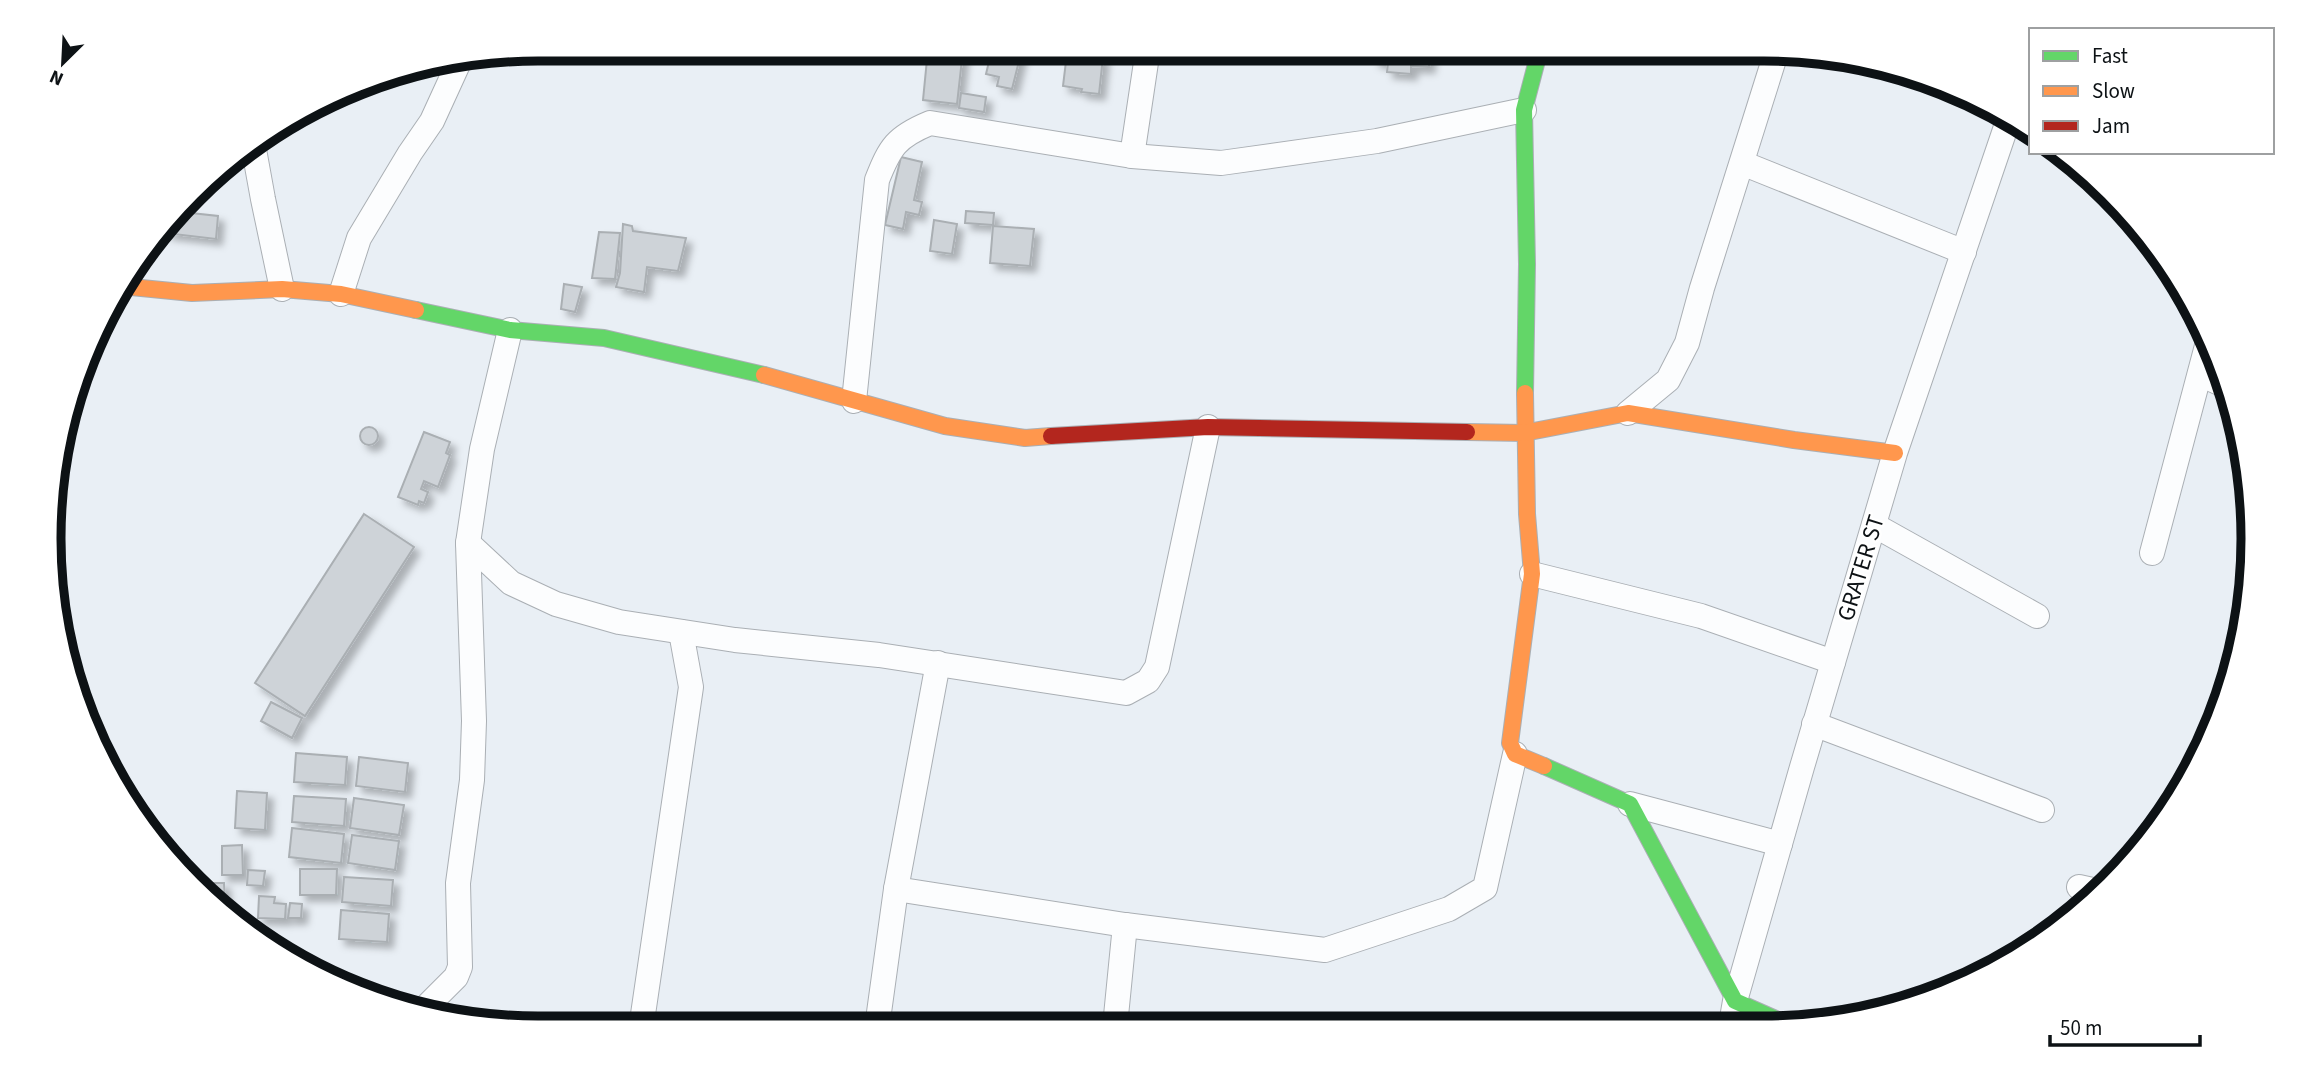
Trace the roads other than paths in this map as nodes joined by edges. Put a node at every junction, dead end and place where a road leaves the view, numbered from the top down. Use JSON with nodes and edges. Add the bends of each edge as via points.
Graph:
{"nodes":[{"id":1,"x":1146,"y":61,"type":"edge"},
{"id":2,"x":1537,"y":61,"type":"edge"},
{"id":3,"x":1773,"y":61,"type":"edge"},
{"id":4,"x":456,"y":68,"type":"edge"},
{"id":5,"x":1524,"y":110,"type":"junction"},
{"id":6,"x":2006,"y":127,"type":"edge"},
{"id":7,"x":255,"y":155,"type":"edge"},
{"id":8,"x":1132,"y":156,"type":"junction"},
{"id":9,"x":1742,"y":163,"type":"junction"},
{"id":10,"x":1964,"y":252,"type":"junction"},
{"id":11,"x":133,"y":287,"type":"edge"},
{"id":12,"x":282,"y":289,"type":"junction"},
{"id":13,"x":341,"y":293,"type":"junction"},
{"id":14,"x":510,"y":330,"type":"junction"},
{"id":15,"x":2204,"y":357,"type":"edge"},
{"id":16,"x":2200,"y":374,"type":"junction"},
{"id":17,"x":2213,"y":380,"type":"edge"},
{"id":18,"x":854,"y":401,"type":"junction"},
{"id":19,"x":1628,"y":412,"type":"junction"},
{"id":20,"x":1208,"y":427,"type":"junction"},
{"id":21,"x":1524,"y":433,"type":"junction"},
{"id":22,"x":1895,"y":453,"type":"junction"},
{"id":23,"x":1874,"y":525,"type":"junction"},
{"id":24,"x":468,"y":544,"type":"junction"},
{"id":25,"x":2152,"y":554,"type":"dead end"},
{"id":26,"x":1532,"y":574,"type":"junction"},
{"id":27,"x":2037,"y":616,"type":"dead end"},
{"id":28,"x":681,"y":632,"type":"junction"},
{"id":29,"x":1833,"y":662,"type":"junction"},
{"id":30,"x":939,"y":663,"type":"junction"},
{"id":31,"x":1814,"y":724,"type":"junction"},
{"id":32,"x":1515,"y":754,"type":"junction"},
{"id":33,"x":1630,"y":804,"type":"junction"},
{"id":34,"x":2042,"y":810,"type":"dead end"},
{"id":35,"x":1780,"y":844,"type":"junction"},
{"id":36,"x":896,"y":889,"type":"junction"},
{"id":37,"x":1125,"y":925,"type":"junction"},
{"id":38,"x":430,"y":1003,"type":"edge"},
{"id":39,"x":1733,"y":1012,"type":"edge"},
{"id":40,"x":643,"y":1016,"type":"edge"},
{"id":41,"x":879,"y":1016,"type":"edge"},
{"id":42,"x":1116,"y":1016,"type":"edge"},
{"id":43,"x":1751,"y":1016,"type":"edge"}],
"edges":[{"from":1,"to":8,"type":"street"},
{"from":2,"to":5,"type":"street"},
{"from":3,"to":9,"type":"street"},
{"from":4,"to":13,"type":"street","via":[[432,121],[359,238]]},
{"from":5,"to":8,"type":"street","via":[[1377,141],[1221,163]]},
{"from":5,"to":21,"type":"street"},
{"from":6,"to":10,"type":"street","name":"GRATER ST"},
{"from":7,"to":12,"type":"street"},
{"from":8,"to":18,"type":"street","via":[[930,123],[909,132],[888,152],[877,180]]},
{"from":9,"to":10,"type":"street"},
{"from":9,"to":19,"type":"street","via":[[1687,343],[1668,380]]},
{"from":10,"to":22,"type":"street","name":"GRATER ST"},
{"from":11,"to":12,"type":"street","via":[[192,293]]},
{"from":12,"to":13,"type":"street"},
{"from":13,"to":14,"type":"street"},
{"from":14,"to":18,"type":"street","via":[[604,338],[746,370]]},
{"from":14,"to":24,"type":"street","via":[[482,449]]},
{"from":15,"to":16,"type":"street"},
{"from":16,"to":17,"type":"street"},
{"from":16,"to":25,"type":"street"},
{"from":18,"to":20,"type":"street","via":[[945,426],[1026,438]]},
{"from":19,"to":21,"type":"street"},
{"from":19,"to":22,"type":"street"},
{"from":20,"to":21,"type":"street"},
{"from":20,"to":30,"type":"street","via":[[1157,667],[1148,681],[1126,693]]},
{"from":21,"to":26,"type":"street"},
{"from":22,"to":23,"type":"street","name":"GRATER ST"},
{"from":23,"to":27,"type":"street"},
{"from":23,"to":29,"type":"street","name":"GRATER ST"},
{"from":24,"to":28,"type":"street","via":[[511,583],[556,604],[619,622]]},
{"from":24,"to":38,"type":"street","via":[[474,721],[458,883],[460,967]]},
{"from":26,"to":29,"type":"street","via":[[1701,616]]},
{"from":26,"to":32,"type":"street","via":[[1510,743]]},
{"from":28,"to":30,"type":"street"},
{"from":28,"to":40,"type":"street","via":[[691,687]]},
{"from":29,"to":31,"type":"street","name":"GRATER ST"},
{"from":30,"to":36,"type":"street"},
{"from":31,"to":34,"type":"street"},
{"from":31,"to":35,"type":"street","name":"GRATER ST"},
{"from":32,"to":33,"type":"street"},
{"from":32,"to":37,"type":"street","via":[[1485,888],[1449,909],[1325,950]]},
{"from":33,"to":35,"type":"street"},
{"from":33,"to":39,"type":"street","via":[[1716,968]]},
{"from":35,"to":39,"type":"street","name":"GRATER ST"},
{"from":36,"to":37,"type":"street"},
{"from":36,"to":41,"type":"street"},
{"from":37,"to":42,"type":"street"},
{"from":39,"to":43,"type":"street"}]}
